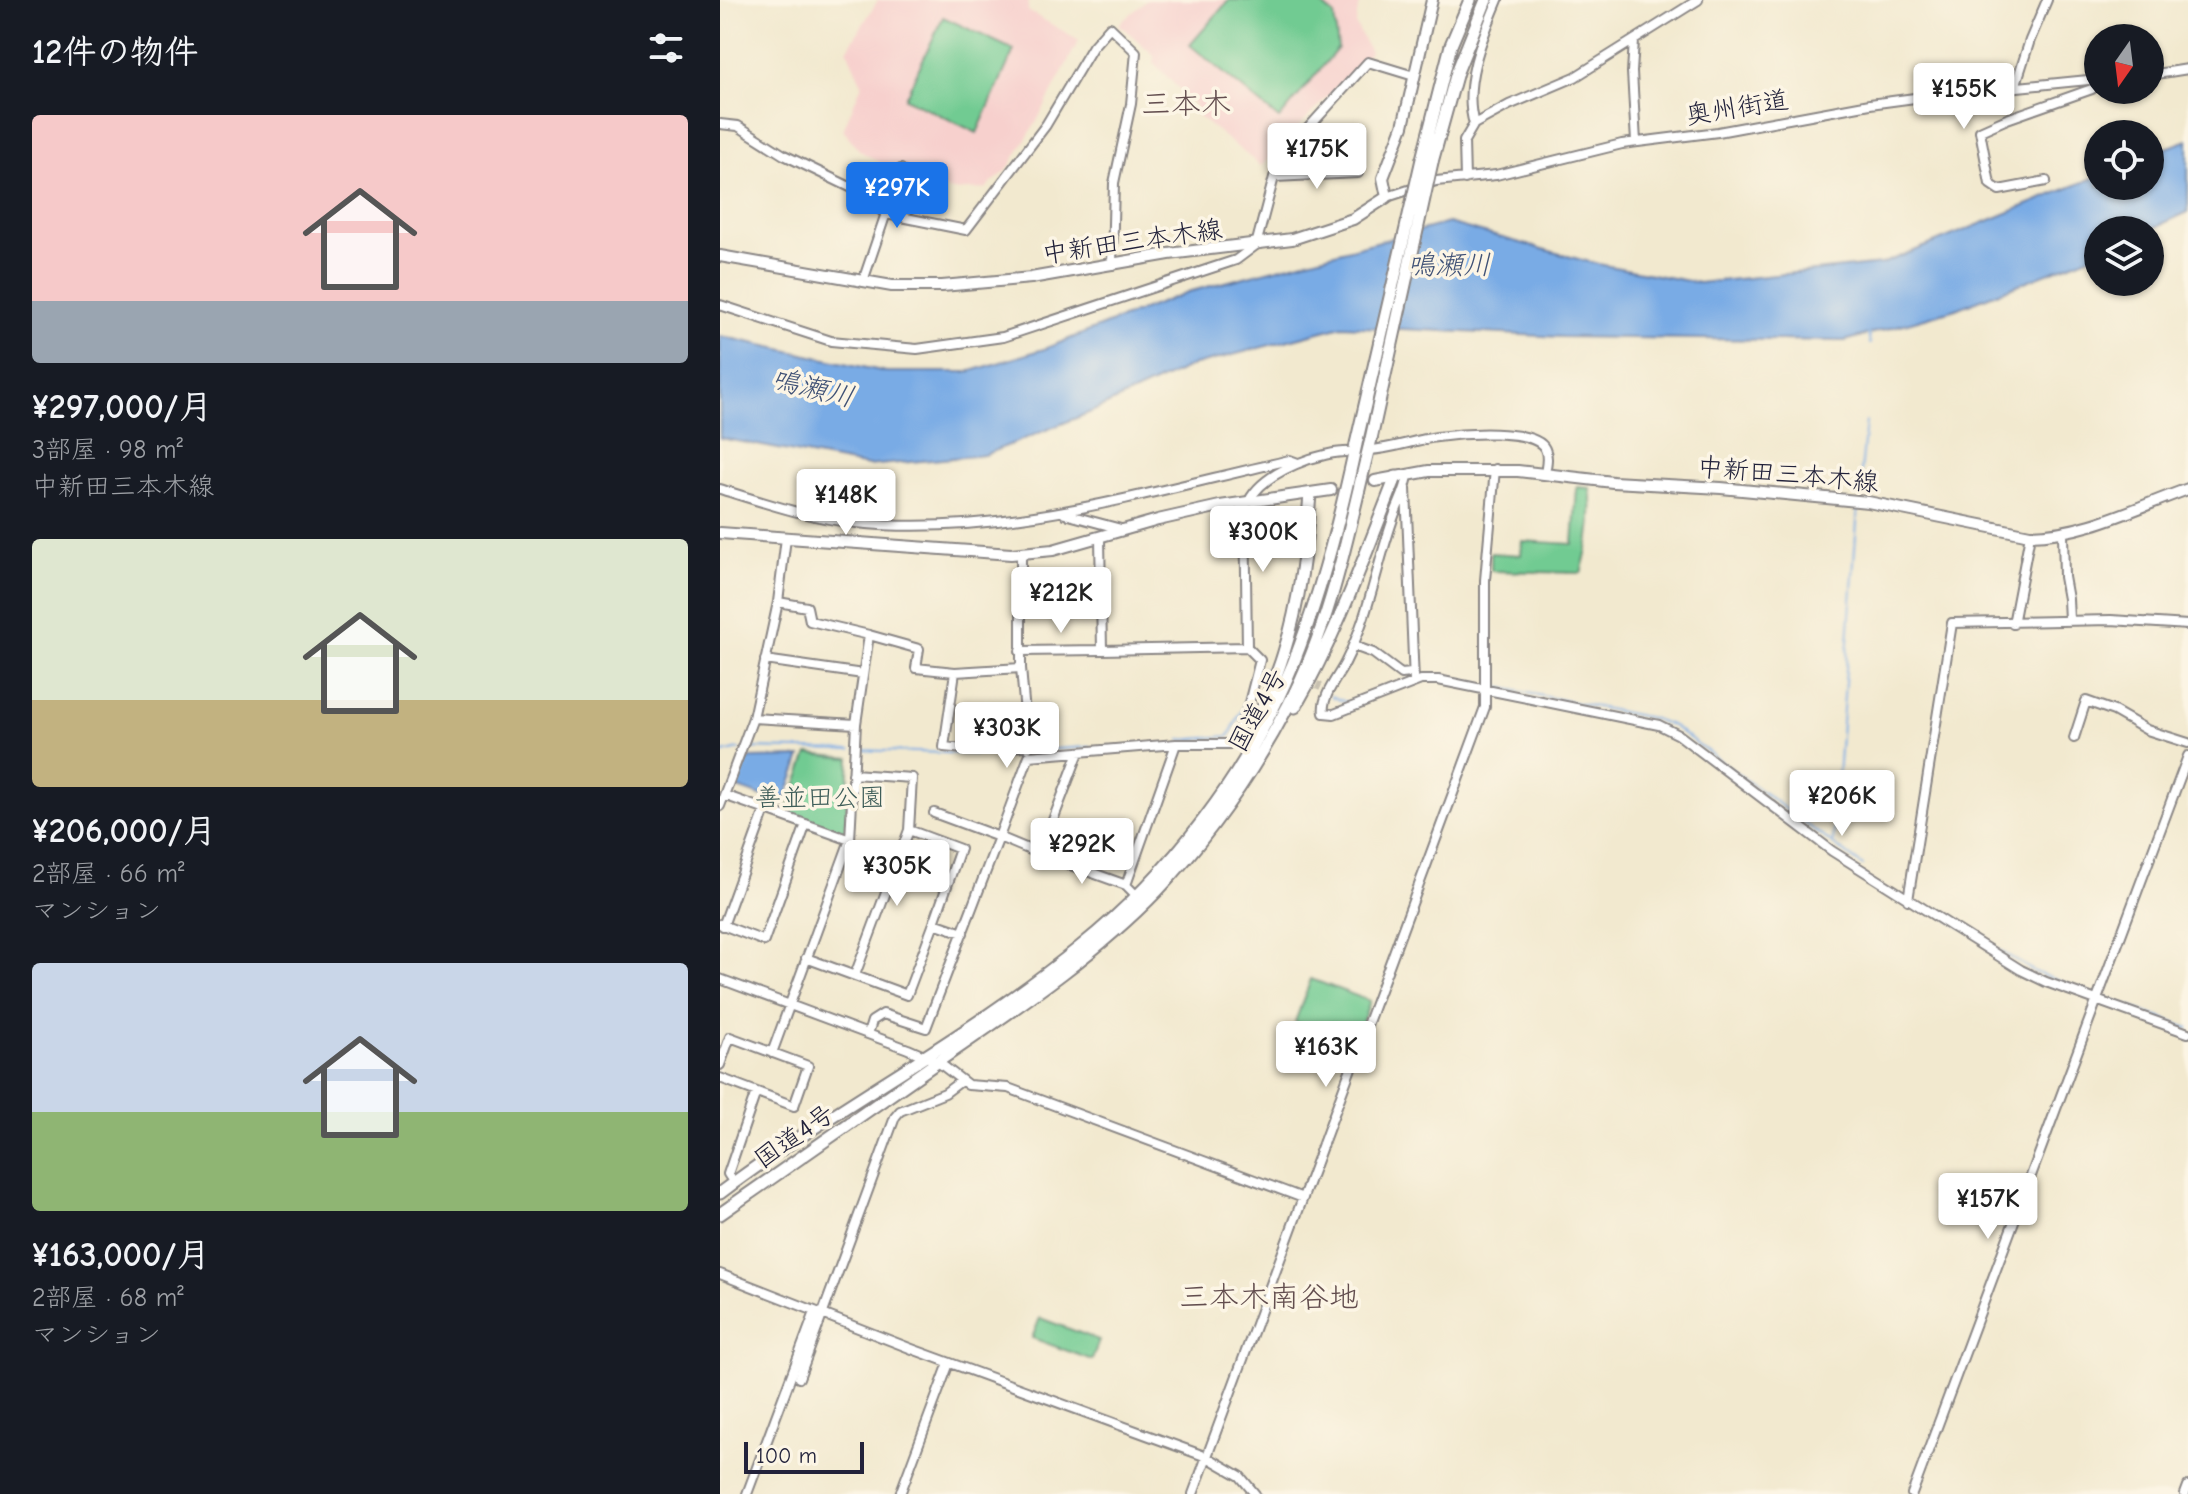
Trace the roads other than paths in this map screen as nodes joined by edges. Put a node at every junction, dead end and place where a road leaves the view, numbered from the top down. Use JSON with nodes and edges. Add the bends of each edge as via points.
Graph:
{"nodes":[{"id":1,"x":1486,"y":0,"type":"edge"},
{"id":2,"x":1498,"y":0,"type":"edge"},
{"id":3,"x":1698,"y":0,"type":"edge"},
{"id":4,"x":2047,"y":0,"type":"edge"},
{"id":5,"x":1469,"y":1,"type":"edge"},
{"id":6,"x":1431,"y":3,"type":"edge"},
{"id":7,"x":1634,"y":41,"type":"junction"},
{"id":8,"x":2188,"y":69,"type":"edge"},
{"id":9,"x":2164,"y":73,"type":"edge"},
{"id":10,"x":1414,"y":76,"type":"junction"},
{"id":11,"x":2084,"y":82,"type":"edge"},
{"id":12,"x":2015,"y":87,"type":"junction"},
{"id":13,"x":2084,"y":92,"type":"edge"},
{"id":14,"x":720,"y":124,"type":"edge"},
{"id":15,"x":1474,"y":124,"type":"junction"},
{"id":16,"x":1636,"y":142,"type":"junction"},
{"id":17,"x":1427,"y":160,"type":"junction"},
{"id":18,"x":901,"y":169,"type":"dead end"},
{"id":19,"x":1358,"y":173,"type":"dead end"},
{"id":20,"x":1274,"y":177,"type":"junction"},
{"id":21,"x":1465,"y":179,"type":"junction"},
{"id":22,"x":2046,"y":181,"type":"dead end"},
{"id":23,"x":1387,"y":197,"type":"junction"},
{"id":24,"x":886,"y":214,"type":"junction"},
{"id":25,"x":1256,"y":245,"type":"junction"},
{"id":26,"x":720,"y":256,"type":"edge"},
{"id":27,"x":1112,"y":265,"type":"junction"},
{"id":28,"x":863,"y":281,"type":"junction"},
{"id":29,"x":720,"y":305,"type":"edge"},
{"id":30,"x":1370,"y":445,"type":"junction"},
{"id":31,"x":1355,"y":448,"type":"junction"},
{"id":32,"x":1298,"y":463,"type":"junction"},
{"id":33,"x":1495,"y":469,"type":"junction"},
{"id":34,"x":1545,"y":474,"type":"junction"},
{"id":35,"x":1402,"y":476,"type":"junction"},
{"id":36,"x":1375,"y":481,"type":"dead end"},
{"id":37,"x":1406,"y":488,"type":"junction"},
{"id":38,"x":720,"y":489,"type":"edge"},
{"id":39,"x":2188,"y":489,"type":"edge"},
{"id":40,"x":1331,"y":490,"type":"dead end"},
{"id":41,"x":1310,"y":494,"type":"junction"},
{"id":42,"x":1247,"y":501,"type":"junction"},
{"id":43,"x":1060,"y":513,"type":"junction"},
{"id":44,"x":1122,"y":530,"type":"junction"},
{"id":45,"x":720,"y":533,"type":"edge"},
{"id":46,"x":2063,"y":533,"type":"junction"},
{"id":47,"x":2030,"y":535,"type":"junction"},
{"id":48,"x":786,"y":538,"type":"junction"},
{"id":49,"x":1100,"y":538,"type":"junction"},
{"id":50,"x":1021,"y":553,"type":"junction"},
{"id":51,"x":778,"y":602,"type":"junction"},
{"id":52,"x":2069,"y":620,"type":"junction"},
{"id":53,"x":2013,"y":624,"type":"junction"},
{"id":54,"x":2188,"y":625,"type":"edge"},
{"id":55,"x":869,"y":635,"type":"junction"},
{"id":56,"x":1354,"y":646,"type":"junction"},
{"id":57,"x":1247,"y":647,"type":"junction"},
{"id":58,"x":1102,"y":650,"type":"junction"},
{"id":59,"x":1020,"y":651,"type":"junction"},
{"id":60,"x":765,"y":660,"type":"junction"},
{"id":61,"x":1260,"y":660,"type":"junction"},
{"id":62,"x":1273,"y":665,"type":"tunnel mouth"},
{"id":63,"x":1021,"y":668,"type":"junction"},
{"id":64,"x":955,"y":672,"type":"junction"},
{"id":65,"x":863,"y":674,"type":"junction"},
{"id":66,"x":1413,"y":678,"type":"junction"},
{"id":67,"x":1487,"y":686,"type":"junction"},
{"id":68,"x":753,"y":718,"type":"junction"},
{"id":69,"x":856,"y":724,"type":"junction"},
{"id":70,"x":2074,"y":738,"type":"dead end"},
{"id":71,"x":2188,"y":743,"type":"edge"},
{"id":72,"x":1176,"y":744,"type":"junction"},
{"id":73,"x":1029,"y":751,"type":"junction"},
{"id":74,"x":1079,"y":752,"type":"junction"},
{"id":75,"x":2188,"y":756,"type":"edge"},
{"id":76,"x":1242,"y":760,"type":"junction"},
{"id":77,"x":853,"y":774,"type":"junction"},
{"id":78,"x":724,"y":795,"type":"junction"},
{"id":79,"x":1229,"y":801,"type":"junction"},
{"id":80,"x":720,"y":806,"type":"edge"},
{"id":81,"x":765,"y":810,"type":"junction"},
{"id":82,"x":934,"y":813,"type":"dead end"},
{"id":83,"x":806,"y":824,"type":"junction"},
{"id":84,"x":909,"y":830,"type":"junction"},
{"id":85,"x":999,"y":837,"type":"junction"},
{"id":86,"x":850,"y":840,"type":"junction"},
{"id":87,"x":1040,"y":854,"type":"junction"},
{"id":88,"x":1126,"y":885,"type":"junction"},
{"id":89,"x":1137,"y":896,"type":"junction"},
{"id":90,"x":1908,"y":897,"type":"junction"},
{"id":91,"x":934,"y":923,"type":"junction"},
{"id":92,"x":722,"y":925,"type":"edge"},
{"id":93,"x":963,"y":933,"type":"junction"},
{"id":94,"x":806,"y":958,"type":"junction"},
{"id":95,"x":855,"y":975,"type":"junction"},
{"id":96,"x":720,"y":979,"type":"edge"},
{"id":97,"x":2097,"y":997,"type":"junction"},
{"id":98,"x":790,"y":1005,"type":"junction"},
{"id":99,"x":2188,"y":1033,"type":"edge"},
{"id":100,"x":868,"y":1034,"type":"junction"},
{"id":101,"x":772,"y":1053,"type":"junction"},
{"id":102,"x":924,"y":1055,"type":"junction"},
{"id":103,"x":938,"y":1062,"type":"junction"},
{"id":104,"x":720,"y":1065,"type":"edge"},
{"id":105,"x":720,"y":1078,"type":"edge"},
{"id":106,"x":961,"y":1081,"type":"junction"},
{"id":107,"x":756,"y":1092,"type":"junction"},
{"id":108,"x":734,"y":1183,"type":"junction"},
{"id":109,"x":720,"y":1193,"type":"edge"},
{"id":110,"x":1303,"y":1198,"type":"junction"},
{"id":111,"x":720,"y":1214,"type":"edge"},
{"id":112,"x":720,"y":1274,"type":"edge"},
{"id":113,"x":819,"y":1313,"type":"junction"},
{"id":114,"x":949,"y":1363,"type":"junction"},
{"id":115,"x":799,"y":1378,"type":"dead end"},
{"id":116,"x":1207,"y":1457,"type":"junction"},
{"id":117,"x":2188,"y":1486,"type":"edge"},
{"id":118,"x":747,"y":1494,"type":"edge"},
{"id":119,"x":900,"y":1494,"type":"edge"},
{"id":120,"x":1193,"y":1494,"type":"edge"},
{"id":121,"x":1255,"y":1494,"type":"edge"},
{"id":122,"x":1912,"y":1494,"type":"edge"},
{"id":123,"x":2185,"y":1494,"type":"edge"}],
"edges":[{"from":1,"to":17,"type":"highway","name":"国道4号"},
{"from":2,"to":15,"type":"street","via":[[1473,80]]},
{"from":3,"to":7,"type":"street"},
{"from":4,"to":12,"type":"street"},
{"from":5,"to":17,"type":"highway","name":"国道4号","via":[[1451,45]]},
{"from":6,"to":10,"type":"main road"},
{"from":7,"to":15,"type":"street","via":[[1575,77]]},
{"from":7,"to":16,"type":"street"},
{"from":8,"to":9,"type":"street"},
{"from":10,"to":20,"type":"street","via":[[1368,62],[1302,135],[1302,148]]},
{"from":10,"to":23,"type":"main road","via":[[1403,126],[1383,178]]},
{"from":11,"to":12,"type":"street","name":"奥州街道"},
{"from":12,"to":16,"type":"street","name":"奥州街道","via":[[1870,104]]},
{"from":13,"to":22,"type":"street","via":[[1980,131],[1990,184],[1999,190]]},
{"from":14,"to":24,"type":"street","via":[[738,126],[852,188]]},
{"from":15,"to":21,"type":"street","via":[[1464,141]]},
{"from":16,"to":21,"type":"street","name":"奥州街道"},
{"from":17,"to":30,"type":"highway","name":"国道4号","bridge":true},
{"from":17,"to":31,"type":"highway","name":"国道4号","bridge":true},
{"from":18,"to":24,"type":"street"},
{"from":19,"to":20,"type":"street"},
{"from":20,"to":25,"type":"street"},
{"from":21,"to":23,"type":"street","name":"奥州街道","via":[[1436,181]]},
{"from":23,"to":25,"type":"main road","name":"中新田三本木線","via":[[1353,219]]},
{"from":24,"to":27,"type":"street","via":[[966,230],[1046,125],[1110,27],[1136,52],[1114,183]]},
{"from":24,"to":28,"type":"street"},
{"from":25,"to":27,"type":"main road","name":"中新田三本木線"},
{"from":25,"to":29,"type":"street","via":[[1236,260],[1003,337],[917,349],[831,341]]},
{"from":26,"to":28,"type":"main road","name":"中新田三本木線"},
{"from":27,"to":28,"type":"main road","name":"中新田三本木線","via":[[942,286]]},
{"from":30,"to":34,"type":"street","via":[[1524,435],[1545,448]]},
{"from":30,"to":79,"type":"highway","name":"国道4号","via":[[1314,649],[1290,702]]},
{"from":31,"to":32,"type":"street"},
{"from":31,"to":76,"type":"highway","name":"国道4号","via":[[1303,637],[1279,696]]},
{"from":32,"to":42,"type":"street","via":[[1269,479]]},
{"from":32,"to":43,"type":"street","via":[[1290,460]]},
{"from":33,"to":34,"type":"main road","name":"中新田三本木線"},
{"from":33,"to":35,"type":"main road","name":"中新田三本木線"},
{"from":33,"to":67,"type":"street","via":[[1485,580]]},
{"from":34,"to":47,"type":"main road","name":"中新田三本木線","via":[[1862,501]]},
{"from":35,"to":36,"type":"main road","name":"中新田三本木線"},
{"from":35,"to":37,"type":"street"},
{"from":35,"to":79,"type":"highway","via":[[1318,666],[1266,756]]},
{"from":37,"to":56,"type":"street"},
{"from":37,"to":66,"type":"street"},
{"from":38,"to":43,"type":"street","via":[[800,513],[857,523],[933,525]]},
{"from":39,"to":46,"type":"main road","name":"中新田三本木線"},
{"from":40,"to":41,"type":"main road"},
{"from":41,"to":42,"type":"main road"},
{"from":41,"to":76,"type":"highway","via":[[1284,652]]},
{"from":42,"to":44,"type":"main road"},
{"from":42,"to":57,"type":"street"},
{"from":43,"to":44,"type":"street"},
{"from":44,"to":49,"type":"main road"},
{"from":45,"to":48,"type":"main road"},
{"from":46,"to":47,"type":"main road","name":"中新田三本木線"},
{"from":46,"to":52,"type":"street"},
{"from":47,"to":53,"type":"street"},
{"from":48,"to":50,"type":"main road"},
{"from":48,"to":51,"type":"street"},
{"from":49,"to":50,"type":"main road"},
{"from":49,"to":58,"type":"street"},
{"from":50,"to":59,"type":"street"},
{"from":51,"to":55,"type":"street","via":[[807,607],[810,621]]},
{"from":51,"to":60,"type":"street"},
{"from":52,"to":53,"type":"street"},
{"from":52,"to":54,"type":"street"},
{"from":53,"to":90,"type":"street","via":[[1958,622],[1950,627]]},
{"from":55,"to":64,"type":"street","via":[[919,649],[916,668]]},
{"from":55,"to":65,"type":"street"},
{"from":56,"to":66,"type":"street"},
{"from":56,"to":66,"type":"street","via":[[1325,689],[1324,713]]},
{"from":57,"to":58,"type":"street"},
{"from":57,"to":61,"type":"street"},
{"from":58,"to":59,"type":"street"},
{"from":59,"to":63,"type":"street"},
{"from":60,"to":65,"type":"street"},
{"from":60,"to":68,"type":"street"},
{"from":61,"to":62,"type":"street"},
{"from":61,"to":72,"type":"street","via":[[1247,711],[1231,744]]},
{"from":63,"to":64,"type":"street"},
{"from":63,"to":73,"type":"street"},
{"from":64,"to":73,"type":"street","via":[[944,747]]},
{"from":65,"to":69,"type":"street"},
{"from":66,"to":67,"type":"street"},
{"from":67,"to":90,"type":"street","via":[[1672,731],[1832,851]]},
{"from":67,"to":110,"type":"street","via":[[1485,707]]},
{"from":68,"to":69,"type":"street"},
{"from":68,"to":78,"type":"street"},
{"from":69,"to":77,"type":"street"},
{"from":70,"to":71,"type":"street","via":[[2086,701]]},
{"from":72,"to":74,"type":"street"},
{"from":72,"to":88,"type":"street"},
{"from":73,"to":74,"type":"street"},
{"from":73,"to":85,"type":"street"},
{"from":74,"to":87,"type":"street"},
{"from":75,"to":97,"type":"street"},
{"from":76,"to":89,"type":"highway","name":"国道4号","via":[[1192,833]]},
{"from":77,"to":84,"type":"street","via":[[912,778]]},
{"from":77,"to":86,"type":"street"},
{"from":78,"to":80,"type":"street"},
{"from":78,"to":81,"type":"street"},
{"from":79,"to":103,"type":"highway","name":"国道4号","via":[[1200,843],[1135,911],[1041,990]]},
{"from":81,"to":83,"type":"street"},
{"from":81,"to":92,"type":"street"},
{"from":82,"to":85,"type":"street"},
{"from":83,"to":86,"type":"street"},
{"from":83,"to":92,"type":"street","via":[[764,941]]},
{"from":84,"to":91,"type":"street","via":[[960,849]]},
{"from":84,"to":95,"type":"street"},
{"from":85,"to":87,"type":"street"},
{"from":85,"to":93,"type":"street"},
{"from":86,"to":94,"type":"street"},
{"from":87,"to":88,"type":"street"},
{"from":88,"to":89,"type":"street"},
{"from":89,"to":102,"type":"highway","name":"国道4号","via":[[1046,973]]},
{"from":90,"to":97,"type":"street","via":[[2021,970]]},
{"from":91,"to":93,"type":"street"},
{"from":91,"to":95,"type":"street","via":[[907,995]]},
{"from":93,"to":100,"type":"street","via":[[926,1028],[883,1014],[872,1021]]},
{"from":94,"to":95,"type":"street"},
{"from":94,"to":98,"type":"street"},
{"from":96,"to":98,"type":"street"},
{"from":97,"to":99,"type":"street"},
{"from":97,"to":122,"type":"street"},
{"from":98,"to":100,"type":"street"},
{"from":98,"to":101,"type":"street"},
{"from":100,"to":102,"type":"street"},
{"from":101,"to":104,"type":"street","via":[[730,1037]]},
{"from":101,"to":107,"type":"street","via":[[808,1066],[794,1106]]},
{"from":102,"to":103,"type":"street"},
{"from":102,"to":108,"type":"highway","name":"国道4号"},
{"from":103,"to":106,"type":"street"},
{"from":103,"to":111,"type":"highway","name":"国道4号"},
{"from":105,"to":107,"type":"street"},
{"from":106,"to":110,"type":"street","via":[[1008,1088]]},
{"from":106,"to":113,"type":"street","via":[[895,1117]]},
{"from":107,"to":108,"type":"street","via":[[728,1174]]},
{"from":108,"to":109,"type":"highway","name":"国道4号"},
{"from":110,"to":116,"type":"street"},
{"from":112,"to":113,"type":"street"},
{"from":113,"to":114,"type":"street"},
{"from":113,"to":115,"type":"street"},
{"from":113,"to":118,"type":"street"},
{"from":114,"to":116,"type":"street"},
{"from":114,"to":119,"type":"street"},
{"from":116,"to":120,"type":"street"},
{"from":116,"to":121,"type":"street","via":[[1240,1476]]},
{"from":117,"to":123,"type":"street"}]}
